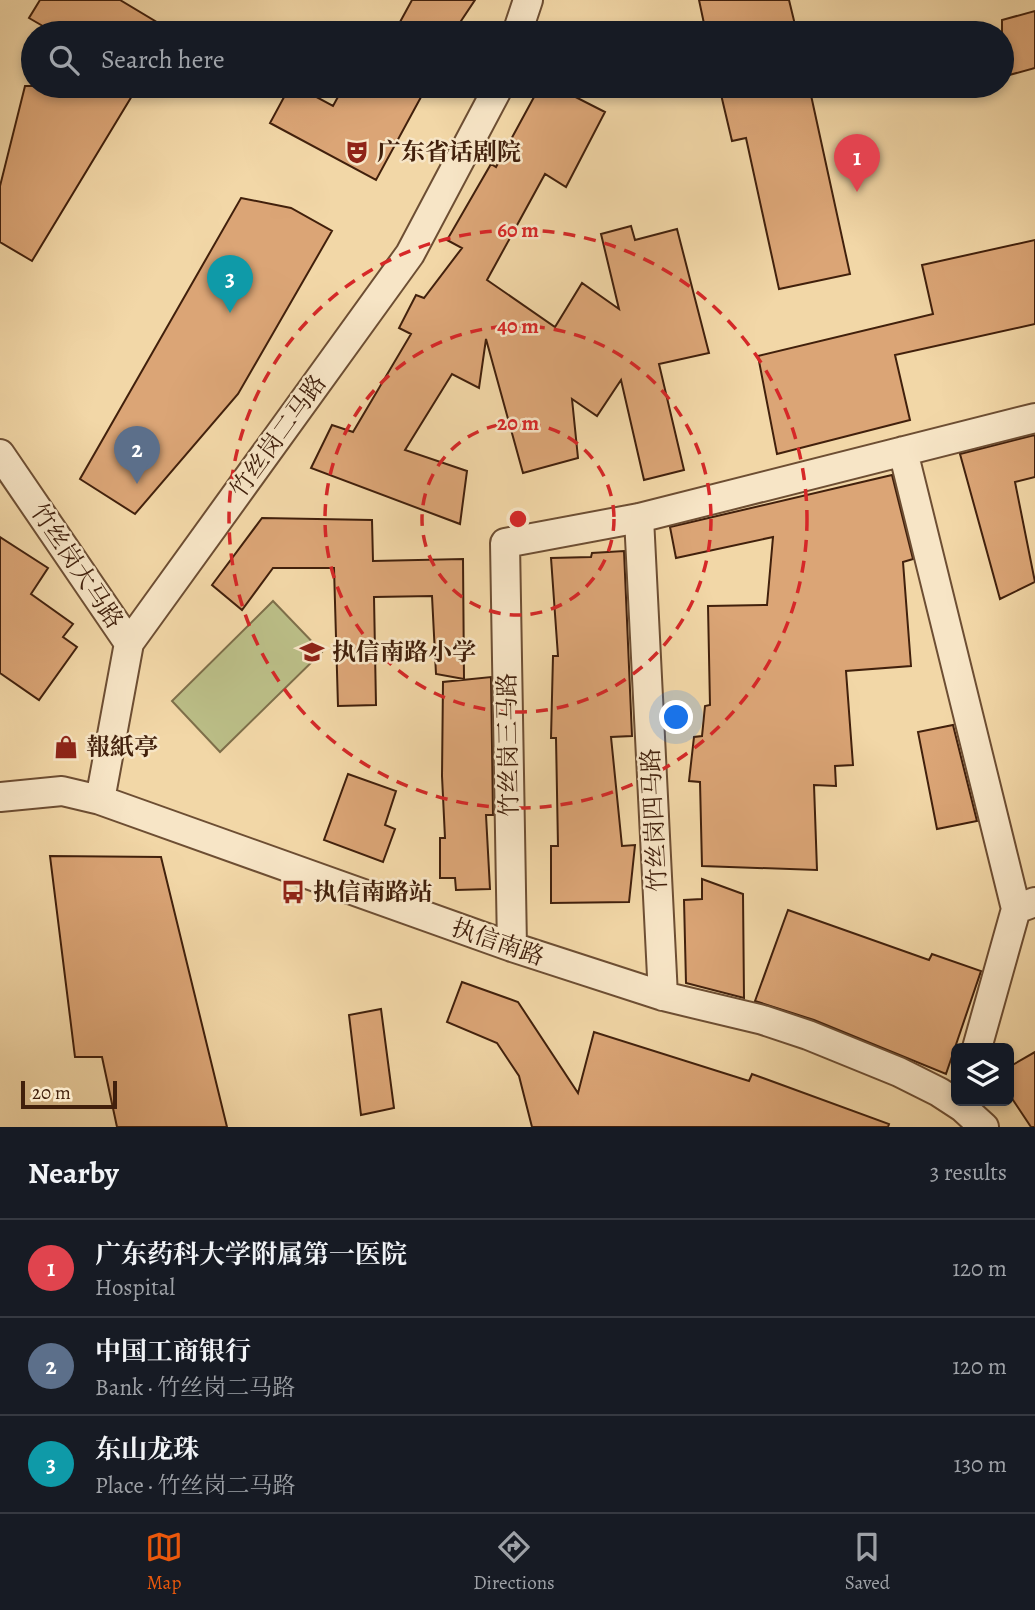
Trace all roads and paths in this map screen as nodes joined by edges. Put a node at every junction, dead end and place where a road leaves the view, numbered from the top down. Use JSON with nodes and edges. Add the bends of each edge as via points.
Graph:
{"nodes":[{"id":1,"x":528,"y":0,"type":"edge"},
{"id":2,"x":521,"y":21,"type":"edge"},
{"id":3,"x":493,"y":98,"type":"edge"},
{"id":4,"x":1035,"y":418,"type":"edge"},
{"id":5,"x":903,"y":451,"type":"junction"},
{"id":6,"x":0,"y":454,"type":"edge"},
{"id":7,"x":639,"y":518,"type":"junction"},
{"id":8,"x":129,"y":643,"type":"junction"},
{"id":9,"x":0,"y":797,"type":"edge"},
{"id":10,"x":100,"y":800,"type":"junction"},
{"id":11,"x":1025,"y":905,"type":"edge"},
{"id":12,"x":512,"y":947,"type":"junction"},
{"id":13,"x":663,"y":996,"type":"junction"},
{"id":14,"x":978,"y":1043,"type":"edge"},
{"id":15,"x":951,"y":1098,"type":"edge"},
{"id":16,"x":965,"y":1106,"type":"edge"},
{"id":17,"x":984,"y":1127,"type":"edge"}],
"edges":[{"from":1,"to":2,"type":"street"},
{"from":3,"to":8,"type":"street","name":"竹丝岗二马路","via":[[410,254]]},
{"from":4,"to":5,"type":"street"},
{"from":5,"to":7,"type":"street"},
{"from":5,"to":11,"type":"street"},
{"from":6,"to":8,"type":"street","name":"竹丝岗大马路"},
{"from":7,"to":12,"type":"street","name":"竹丝岗三马路","via":[[505,543]]},
{"from":7,"to":13,"type":"street","name":"竹丝岗四马路"},
{"from":8,"to":10,"type":"street","name":"竹丝岗二马路"},
{"from":9,"to":10,"type":"street","name":"执信南路","via":[[62,791]]},
{"from":10,"to":12,"type":"street","name":"执信南路"},
{"from":11,"to":14,"type":"street","via":[[1007,933]]},
{"from":12,"to":13,"type":"street","name":"执信南路"},
{"from":13,"to":15,"type":"street","name":"执信南路","via":[[808,1035]]},
{"from":16,"to":17,"type":"street","name":"执信南路"}]}
